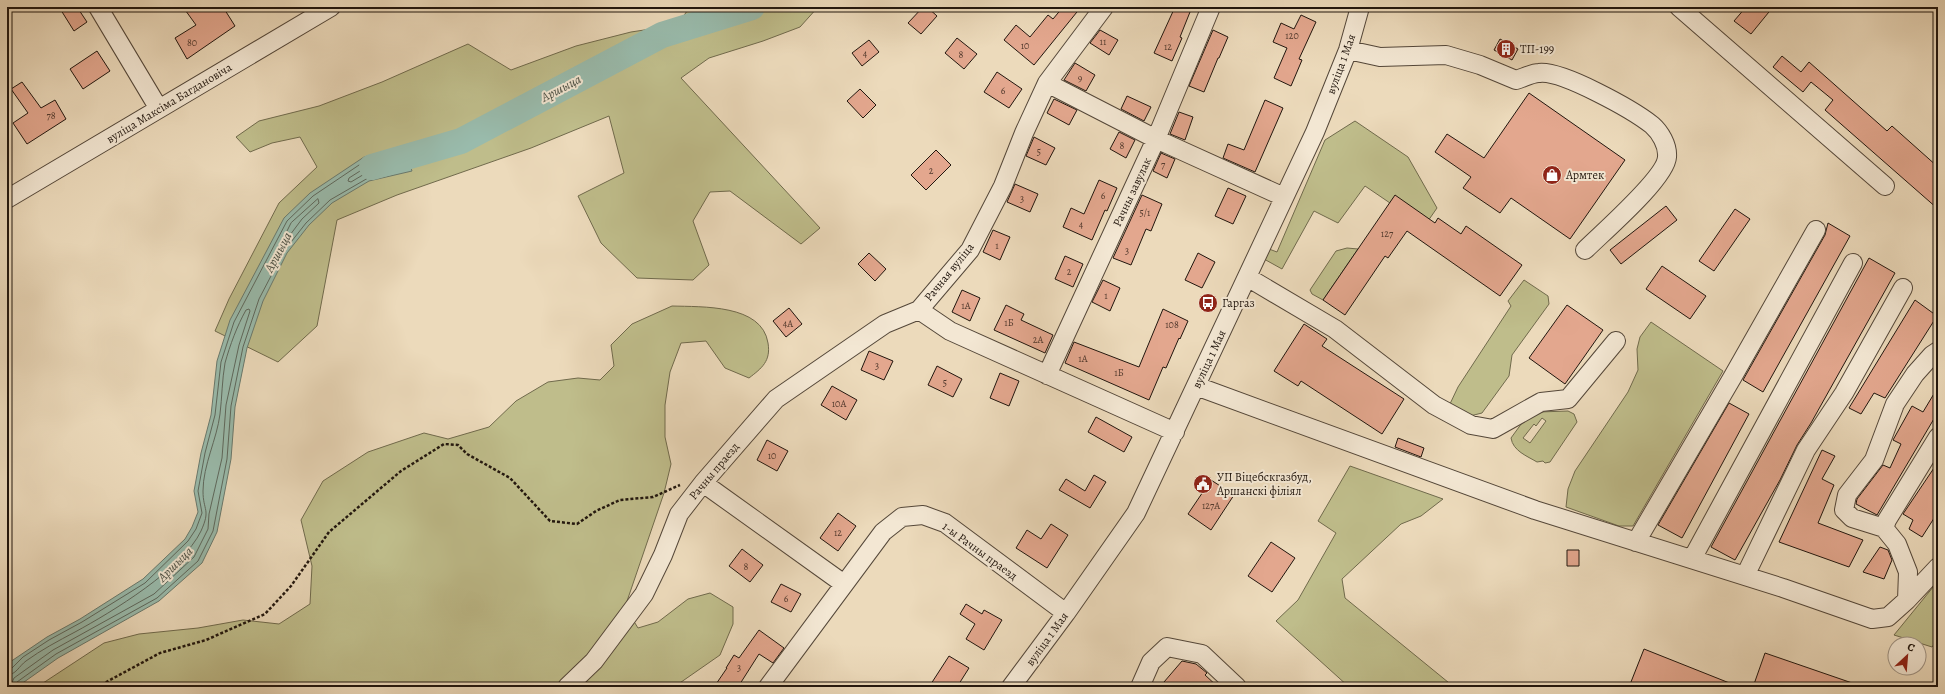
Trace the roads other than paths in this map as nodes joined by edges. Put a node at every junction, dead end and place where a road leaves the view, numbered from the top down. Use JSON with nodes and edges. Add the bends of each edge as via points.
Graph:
{"nodes":[{"id":1,"x":98,"y":7,"type":"edge"},
{"id":2,"x":331,"y":7,"type":"edge"},
{"id":3,"x":1104,"y":7,"type":"edge"},
{"id":4,"x":1211,"y":7,"type":"edge"},
{"id":5,"x":1360,"y":7,"type":"edge"},
{"id":6,"x":1680,"y":7,"type":"edge"},
{"id":7,"x":1348,"y":50,"type":"junction"},
{"id":8,"x":1047,"y":83,"type":"junction"},
{"id":9,"x":159,"y":109,"type":"junction"},
{"id":10,"x":1156,"y":139,"type":"junction"},
{"id":11,"x":1885,"y":186,"type":"dead end"},
{"id":12,"x":1284,"y":198,"type":"junction"},
{"id":13,"x":7,"y":199,"type":"edge"},
{"id":14,"x":1816,"y":230,"type":"dead end"},
{"id":15,"x":1585,"y":250,"type":"dead end"},
{"id":16,"x":1853,"y":263,"type":"dead end"},
{"id":17,"x":1247,"y":277,"type":"junction"},
{"id":18,"x":1902,"y":288,"type":"dead end"},
{"id":19,"x":919,"y":310,"type":"junction"},
{"id":20,"x":1616,"y":341,"type":"dead end"},
{"id":21,"x":1938,"y":351,"type":"edge"},
{"id":22,"x":1047,"y":375,"type":"junction"},
{"id":23,"x":1196,"y":386,"type":"junction"},
{"id":24,"x":1175,"y":432,"type":"junction"},
{"id":25,"x":1938,"y":436,"type":"edge"},
{"id":26,"x":695,"y":482,"type":"junction"},
{"id":27,"x":1884,"y":528,"type":"junction"},
{"id":28,"x":1636,"y":542,"type":"junction"},
{"id":29,"x":1692,"y":559,"type":"junction"},
{"id":30,"x":1938,"y":567,"type":"edge"},
{"id":31,"x":1745,"y":576,"type":"junction"},
{"id":32,"x":844,"y":584,"type":"junction"},
{"id":33,"x":1907,"y":600,"type":"junction"},
{"id":34,"x":1066,"y":613,"type":"junction"},
{"id":35,"x":567,"y":687,"type":"edge"},
{"id":36,"x":768,"y":687,"type":"edge"},
{"id":37,"x":1011,"y":687,"type":"edge"},
{"id":38,"x":1140,"y":687,"type":"edge"},
{"id":39,"x":1237,"y":687,"type":"edge"}],
"edges":[{"from":1,"to":9,"type":"street"},
{"from":2,"to":9,"type":"street","name":"вуліца Максіма Багдановіча"},
{"from":3,"to":8,"type":"street","name":"Рачная вуліца"},
{"from":4,"to":10,"type":"street","name":"Рачны завулак"},
{"from":5,"to":7,"type":"street","name":"вуліца 1 Мая"},
{"from":6,"to":11,"type":"street"},
{"from":7,"to":12,"type":"street","name":"вуліца 1 Мая","via":[[1315,132]]},
{"from":7,"to":15,"type":"street","via":[[1380,57],[1446,55],[1480,65],[1516,80],[1540,72],[1564,77],[1653,125],[1664,141],[1667,158],[1655,182]]},
{"from":8,"to":10,"type":"street"},
{"from":8,"to":19,"type":"street","name":"Рачная вуліца","via":[[1003,186],[970,250]]},
{"from":9,"to":13,"type":"street","name":"вуліца Максіма Багдановіча"},
{"from":10,"to":12,"type":"street"},
{"from":10,"to":22,"type":"street","name":"Рачны завулак"},
{"from":12,"to":17,"type":"street","name":"вуліца 1 Мая"},
{"from":14,"to":28,"type":"street"},
{"from":16,"to":29,"type":"street"},
{"from":17,"to":20,"type":"street","via":[[1335,329],[1434,404],[1471,425],[1493,429],[1541,402],[1568,400]]},
{"from":17,"to":23,"type":"street","name":"вуліца 1 Мая"},
{"from":18,"to":31,"type":"street","via":[[1844,393],[1806,450]]},
{"from":19,"to":22,"type":"street","name":"Рачная вуліца","via":[[950,331]]},
{"from":19,"to":26,"type":"street","name":"Рачны праезд","via":[[885,324],[776,399]]},
{"from":21,"to":27,"type":"street","via":[[1915,374],[1895,404],[1874,460],[1847,495],[1844,510],[1852,518]]},
{"from":22,"to":24,"type":"street","name":"Рачная вуліца"},
{"from":23,"to":24,"type":"street","name":"вуліца 1 Мая"},
{"from":23,"to":28,"type":"street","via":[[1527,507]]},
{"from":24,"to":34,"type":"street","name":"вуліца 1 Мая","via":[[1136,513]]},
{"from":25,"to":27,"type":"street"},
{"from":26,"to":32,"type":"street"},
{"from":26,"to":35,"type":"street","name":"Рачны праезд","via":[[644,594],[594,661]]},
{"from":27,"to":33,"type":"street","via":[[1897,544],[1908,572]]},
{"from":28,"to":29,"type":"street"},
{"from":29,"to":31,"type":"street"},
{"from":30,"to":33,"type":"street"},
{"from":31,"to":33,"type":"street","via":[[1872,619],[1888,617]]},
{"from":32,"to":34,"type":"street","name":"1-ы Рачны праезд","via":[[883,532],[902,517],[924,515],[945,523]]},
{"from":32,"to":36,"type":"street","name":"1-ы Рачны праезд"},
{"from":34,"to":37,"type":"street","name":"вуліца 1 Мая"},
{"from":38,"to":39,"type":"street","via":[[1151,662],[1167,647],[1202,654]]}]}
